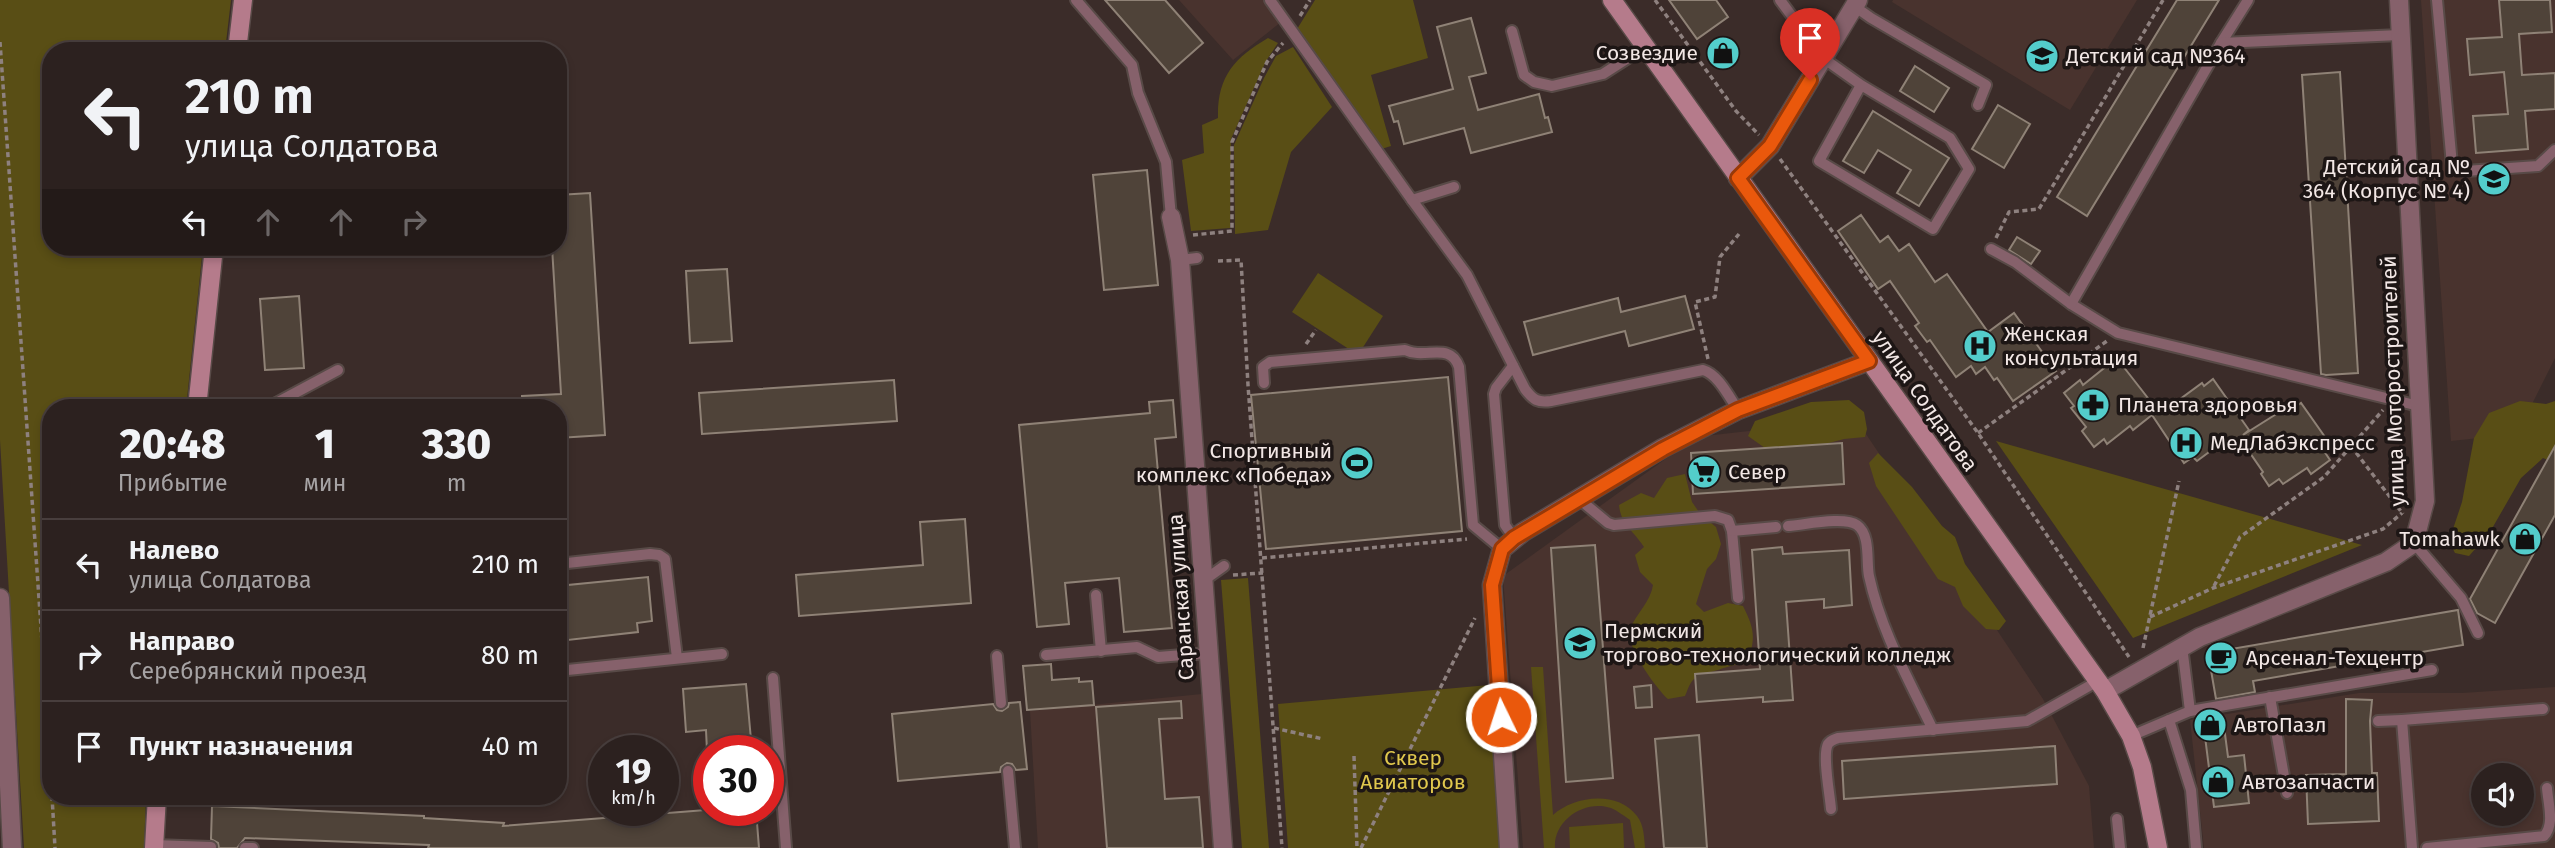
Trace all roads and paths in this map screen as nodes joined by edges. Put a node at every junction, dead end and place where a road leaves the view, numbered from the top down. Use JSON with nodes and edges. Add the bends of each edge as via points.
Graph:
{"nodes":[{"id":1,"x":243,"y":0,"type":"edge"},
{"id":2,"x":1076,"y":0,"type":"edge"},
{"id":3,"x":1269,"y":0,"type":"edge"},
{"id":4,"x":1310,"y":0,"type":"edge"},
{"id":5,"x":1612,"y":0,"type":"edge"},
{"id":6,"x":1655,"y":0,"type":"edge"},
{"id":7,"x":1780,"y":0,"type":"edge"},
{"id":8,"x":2163,"y":0,"type":"edge"},
{"id":9,"x":2248,"y":0,"type":"edge"},
{"id":10,"x":2399,"y":0,"type":"edge"},
{"id":11,"x":2437,"y":0,"type":"edge"},
{"id":12,"x":1856,"y":3,"type":"edge"},
{"id":13,"x":1292,"y":31,"type":"junction"},
{"id":14,"x":1512,"y":31,"type":"dead end"},
{"id":15,"x":2400,"y":35,"type":"junction"},
{"id":16,"x":0,"y":42,"type":"edge"},
{"id":17,"x":238,"y":42,"type":"edge"},
{"id":18,"x":2221,"y":43,"type":"junction"},
{"id":19,"x":1645,"y":47,"type":"junction"},
{"id":20,"x":1823,"y":58,"type":"junction"},
{"id":21,"x":1861,"y":85,"type":"junction"},
{"id":22,"x":1978,"y":105,"type":"dead end"},
{"id":23,"x":1770,"y":146,"type":"junction"},
{"id":24,"x":2555,"y":150,"type":"edge"},
{"id":25,"x":1738,"y":178,"type":"junction"},
{"id":26,"x":1454,"y":187,"type":"dead end"},
{"id":27,"x":1412,"y":200,"type":"junction"},
{"id":28,"x":1171,"y":217,"type":"joint"},
{"id":29,"x":1740,"y":234,"type":"dead end"},
{"id":30,"x":1991,"y":249,"type":"joint"},
{"id":31,"x":213,"y":256,"type":"edge"},
{"id":32,"x":1189,"y":259,"type":"junction"},
{"id":33,"x":1218,"y":261,"type":"dead end"},
{"id":34,"x":2071,"y":304,"type":"junction"},
{"id":35,"x":2118,"y":333,"type":"junction"},
{"id":36,"x":1869,"y":361,"type":"junction"},
{"id":37,"x":1513,"y":366,"type":"junction"},
{"id":38,"x":338,"y":370,"type":"dead end"},
{"id":39,"x":1710,"y":372,"type":"junction"},
{"id":40,"x":1264,"y":383,"type":"dead end"},
{"id":41,"x":198,"y":399,"type":"edge"},
{"id":42,"x":284,"y":399,"type":"edge"},
{"id":43,"x":2393,"y":399,"type":"junction"},
{"id":44,"x":2419,"y":406,"type":"junction"},
{"id":45,"x":1738,"y":410,"type":"junction"},
{"id":46,"x":1978,"y":433,"type":"junction"},
{"id":47,"x":2351,"y":446,"type":"junction"},
{"id":48,"x":2179,"y":481,"type":"dead end"},
{"id":49,"x":1579,"y":499,"type":"junction"},
{"id":50,"x":2402,"y":513,"type":"junction"},
{"id":51,"x":1480,"y":531,"type":"junction"},
{"id":52,"x":1732,"y":531,"type":"junction"},
{"id":53,"x":2416,"y":537,"type":"junction"},
{"id":54,"x":1508,"y":544,"type":"junction"},
{"id":55,"x":1262,"y":558,"type":"junction"},
{"id":56,"x":567,"y":563,"type":"edge"},
{"id":57,"x":1222,"y":567,"type":"joint"},
{"id":58,"x":1263,"y":573,"type":"junction"},
{"id":59,"x":1203,"y":581,"type":"junction"},
{"id":60,"x":1492,"y":585,"type":"junction"},
{"id":61,"x":2213,"y":588,"type":"junction"},
{"id":62,"x":1096,"y":595,"type":"dead end"},
{"id":63,"x":0,"y":598,"type":"edge"},
{"id":64,"x":1738,"y":598,"type":"dead end"},
{"id":65,"x":2150,"y":617,"type":"junction"},
{"id":66,"x":2478,"y":633,"type":"dead end"},
{"id":67,"x":1,"y":640,"type":"edge"},
{"id":68,"x":42,"y":642,"type":"edge"},
{"id":69,"x":2182,"y":646,"type":"junction"},
{"id":70,"x":1101,"y":651,"type":"junction"},
{"id":71,"x":1208,"y":653,"type":"junction"},
{"id":72,"x":722,"y":654,"type":"dead end"},
{"id":73,"x":1046,"y":655,"type":"dead end"},
{"id":74,"x":997,"y":656,"type":"dead end"},
{"id":75,"x":677,"y":658,"type":"junction"},
{"id":76,"x":567,"y":670,"type":"edge"},
{"id":77,"x":2138,"y":670,"type":"junction"},
{"id":78,"x":2432,"y":670,"type":"dead end"},
{"id":79,"x":773,"y":678,"type":"dead end"},
{"id":80,"x":2102,"y":686,"type":"junction"},
{"id":81,"x":2270,"y":697,"type":"junction"},
{"id":82,"x":1002,"y":703,"type":"dead end"},
{"id":83,"x":2543,"y":709,"type":"dead end"},
{"id":84,"x":2190,"y":711,"type":"junction"},
{"id":85,"x":2169,"y":720,"type":"junction"},
{"id":86,"x":2402,"y":720,"type":"junction"},
{"id":87,"x":2378,"y":721,"type":"dead end"},
{"id":88,"x":1273,"y":728,"type":"junction"},
{"id":89,"x":1933,"y":730,"type":"junction"},
{"id":90,"x":2130,"y":736,"type":"junction"},
{"id":91,"x":1323,"y":738,"type":"dead end"},
{"id":92,"x":1354,"y":755,"type":"dead end"},
{"id":93,"x":1008,"y":771,"type":"dead end"},
{"id":94,"x":2547,"y":788,"type":"dead end"},
{"id":95,"x":2287,"y":793,"type":"dead end"},
{"id":96,"x":53,"y":805,"type":"edge"},
{"id":97,"x":156,"y":805,"type":"edge"},
{"id":98,"x":1831,"y":809,"type":"dead end"},
{"id":99,"x":2117,"y":819,"type":"dead end"},
{"id":100,"x":154,"y":847,"type":"edge"},
{"id":101,"x":211,"y":847,"type":"edge"},
{"id":102,"x":12,"y":848,"type":"edge"},
{"id":103,"x":55,"y":848,"type":"edge"},
{"id":104,"x":245,"y":848,"type":"edge"},
{"id":105,"x":253,"y":848,"type":"edge"},
{"id":106,"x":786,"y":848,"type":"edge"},
{"id":107,"x":1015,"y":848,"type":"edge"},
{"id":108,"x":1223,"y":848,"type":"edge"},
{"id":109,"x":1282,"y":848,"type":"edge"},
{"id":110,"x":1359,"y":848,"type":"edge"},
{"id":111,"x":1509,"y":848,"type":"edge"},
{"id":112,"x":2120,"y":848,"type":"edge"},
{"id":113,"x":2158,"y":848,"type":"edge"},
{"id":114,"x":2196,"y":848,"type":"edge"},
{"id":115,"x":2412,"y":848,"type":"edge"},
{"id":116,"x":2427,"y":848,"type":"edge"}],
"edges":[{"from":1,"to":17,"type":"main road"},
{"from":2,"to":28,"type":"lane","via":[[1132,65],[1138,93],[1166,162]]},
{"from":3,"to":13,"type":"lane"},
{"from":4,"to":13,"type":"path"},
{"from":5,"to":19,"type":"main road","name":"улица Солдатова"},
{"from":6,"to":23,"type":"path","via":[[1736,111]]},
{"from":7,"to":20,"type":"lane"},
{"from":8,"to":30,"type":"path","via":[[2039,209],[2009,212]]},
{"from":9,"to":18,"type":"lane"},
{"from":10,"to":15,"type":"street","name":"улица Моторостроителей"},
{"from":11,"to":24,"type":"lane","via":[[2452,165],[2465,171],[2538,166]]},
{"from":12,"to":20,"type":"street"},
{"from":12,"to":22,"type":"lane","via":[[1871,18],[1986,86]]},
{"from":13,"to":27,"type":"lane"},
{"from":13,"to":32,"type":"path","via":[[1267,62],[1232,142],[1232,231],[1189,235]]},
{"from":14,"to":19,"type":"lane","via":[[1524,75],[1552,86],[1603,74]]},
{"from":15,"to":18,"type":"lane"},
{"from":15,"to":44,"type":"street","name":"улица Моторостроителей"},
{"from":16,"to":68,"type":"path"},
{"from":18,"to":34,"type":"lane"},
{"from":19,"to":25,"type":"main road","name":"улица Солдатова"},
{"from":20,"to":21,"type":"lane"},
{"from":20,"to":23,"type":"street"},
{"from":21,"to":21,"type":"lane","via":[[1819,161],[1933,229],[1969,169],[1950,138]]},
{"from":23,"to":25,"type":"street"},
{"from":23,"to":46,"type":"path"},
{"from":25,"to":36,"type":"main road","name":"улица Солдатова"},
{"from":26,"to":27,"type":"lane"},
{"from":27,"to":37,"type":"lane","via":[[1466,275]]},
{"from":28,"to":32,"type":"street","name":"Саранская улица"},
{"from":29,"to":39,"type":"path","via":[[1720,257],[1715,297],[1695,302]]},
{"from":30,"to":34,"type":"lane"},
{"from":31,"to":41,"type":"main road"},
{"from":32,"to":59,"type":"street","name":"Саранская улица"},
{"from":33,"to":55,"type":"path","via":[[1241,260]]},
{"from":34,"to":35,"type":"lane"},
{"from":35,"to":43,"type":"lane"},
{"from":35,"to":46,"type":"path"},
{"from":36,"to":45,"type":"street"},
{"from":36,"to":80,"type":"main road","name":"улица Солдатова"},
{"from":37,"to":39,"type":"lane","via":[[1532,399],[1540,402],[1694,371]]},
{"from":37,"to":54,"type":"lane","via":[[1494,394]]},
{"from":38,"to":42,"type":"lane"},
{"from":39,"to":45,"type":"lane"},
{"from":40,"to":51,"type":"lane","via":[[1263,368],[1270,362],[1405,350],[1415,355],[1449,353],[1459,367],[1473,525]]},
{"from":43,"to":44,"type":"lane"},
{"from":43,"to":47,"type":"path"},
{"from":44,"to":53,"type":"street","name":"улица Моторостроителей","via":[[2425,501]]},
{"from":45,"to":49,"type":"street"},
{"from":46,"to":77,"type":"path"},
{"from":47,"to":50,"type":"path"},
{"from":47,"to":61,"type":"path","via":[[2324,477],[2240,537]]},
{"from":48,"to":65,"type":"path"},
{"from":49,"to":52,"type":"lane","via":[[1614,525],[1715,516],[1728,520]]},
{"from":49,"to":54,"type":"street"},
{"from":50,"to":53,"type":"path"},
{"from":50,"to":61,"type":"path","via":[[2383,528]]},
{"from":51,"to":54,"type":"lane"},
{"from":51,"to":55,"type":"path","via":[[1468,539]]},
{"from":52,"to":64,"type":"lane"},
{"from":52,"to":89,"type":"lane","via":[[1846,521],[1861,528],[1868,575],[1885,631]]},
{"from":53,"to":66,"type":"lane","via":[[2460,598]]},
{"from":53,"to":69,"type":"street","via":[[2376,566]]},
{"from":54,"to":60,"type":"street"},
{"from":55,"to":58,"type":"path"},
{"from":56,"to":75,"type":"lane","via":[[650,554],[665,559]]},
{"from":57,"to":58,"type":"path","via":[[1220,576]]},
{"from":57,"to":59,"type":"lane"},
{"from":58,"to":88,"type":"path"},
{"from":59,"to":71,"type":"street","name":"Саранская улица"},
{"from":60,"to":110,"type":"path"},
{"from":60,"to":111,"type":"street"},
{"from":61,"to":65,"type":"path"},
{"from":62,"to":70,"type":"lane"},
{"from":63,"to":67,"type":"street"},
{"from":65,"to":77,"type":"path"},
{"from":67,"to":102,"type":"street"},
{"from":69,"to":77,"type":"street"},
{"from":69,"to":84,"type":"lane"},
{"from":70,"to":71,"type":"lane","via":[[1137,647],[1158,657]]},
{"from":70,"to":73,"type":"lane"},
{"from":71,"to":108,"type":"street","name":"Саранская улица"},
{"from":72,"to":75,"type":"lane"},
{"from":74,"to":82,"type":"lane"},
{"from":75,"to":76,"type":"lane"},
{"from":77,"to":80,"type":"street"},
{"from":78,"to":81,"type":"lane"},
{"from":79,"to":106,"type":"lane"},
{"from":80,"to":89,"type":"lane","via":[[2026,721]]},
{"from":80,"to":90,"type":"main road","name":"улица Солдатова"},
{"from":81,"to":84,"type":"lane"},
{"from":81,"to":95,"type":"lane"},
{"from":83,"to":86,"type":"lane"},
{"from":84,"to":85,"type":"lane"},
{"from":85,"to":90,"type":"lane"},
{"from":85,"to":114,"type":"lane","via":[[2191,790]]},
{"from":86,"to":87,"type":"lane"},
{"from":86,"to":115,"type":"lane"},
{"from":88,"to":91,"type":"path"},
{"from":88,"to":109,"type":"path"},
{"from":89,"to":98,"type":"lane","via":[[1831,741],[1826,757]]},
{"from":90,"to":113,"type":"main road","name":"улица Солдатова","via":[[2151,805]]},
{"from":92,"to":110,"type":"path"},
{"from":93,"to":107,"type":"lane"},
{"from":94,"to":116,"type":"lane","via":[[2550,823],[2544,836]]},
{"from":96,"to":103,"type":"path"},
{"from":97,"to":100,"type":"main road"},
{"from":99,"to":112,"type":"lane"},
{"from":100,"to":101,"type":"lane"},
{"from":104,"to":105,"type":"lane"}]}
